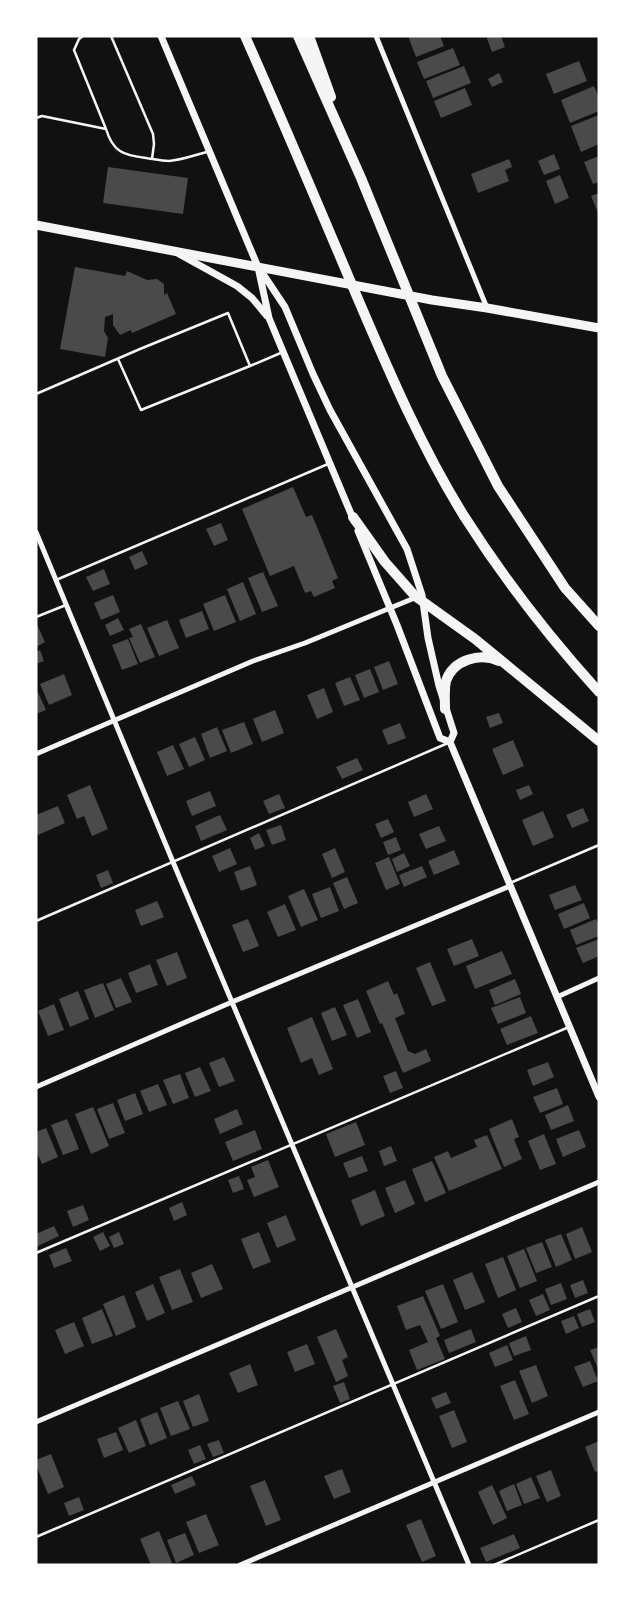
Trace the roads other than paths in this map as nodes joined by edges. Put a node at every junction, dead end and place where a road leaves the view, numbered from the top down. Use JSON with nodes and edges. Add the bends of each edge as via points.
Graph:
{"nodes":[{"id":1,"x":83,"y":36,"type":"edge"},
{"id":2,"x":111,"y":36,"type":"edge"},
{"id":3,"x":162,"y":36,"type":"edge"},
{"id":4,"x":245,"y":36,"type":"edge"},
{"id":5,"x":298,"y":36,"type":"edge"},
{"id":6,"x":309,"y":36,"type":"edge"},
{"id":7,"x":376,"y":36,"type":"edge"},
{"id":8,"x":36,"y":118,"type":"edge"},
{"id":9,"x":106,"y":129,"type":"junction"},
{"id":10,"x":210,"y":152,"type":"junction"},
{"id":11,"x":152,"y":159,"type":"junction"},
{"id":12,"x":361,"y":178,"type":"junction"},
{"id":13,"x":36,"y":225,"type":"edge"},
{"id":14,"x":174,"y":251,"type":"junction"},
{"id":15,"x":258,"y":267,"type":"junction"},
{"id":16,"x":487,"y":308,"type":"junction"},
{"id":17,"x":269,"y":318,"type":"junction"},
{"id":18,"x":599,"y":328,"type":"edge"},
{"id":19,"x":283,"y":352,"type":"junction"},
{"id":20,"x":118,"y":358,"type":"junction"},
{"id":21,"x":250,"y":366,"type":"junction"},
{"id":22,"x":36,"y":394,"type":"edge"},
{"id":23,"x":330,"y":463,"type":"junction"},
{"id":24,"x":353,"y":517,"type":"junction"},
{"id":25,"x":36,"y":532,"type":"edge"},
{"id":26,"x":56,"y":580,"type":"junction"},
{"id":27,"x":421,"y":598,"type":"junction"},
{"id":28,"x":66,"y":605,"type":"junction"},
{"id":29,"x":390,"y":608,"type":"junction"},
{"id":30,"x":36,"y":617,"type":"edge"},
{"id":31,"x":599,"y":626,"type":"edge"},
{"id":32,"x":508,"y":666,"type":"junction"},
{"id":33,"x":599,"y":692,"type":"edge"},
{"id":34,"x":446,"y":709,"type":"junction"},
{"id":35,"x":114,"y":721,"type":"junction"},
{"id":36,"x":599,"y":741,"type":"edge"},
{"id":37,"x":450,"y":742,"type":"junction"},
{"id":38,"x":36,"y":754,"type":"edge"},
{"id":39,"x":599,"y":845,"type":"edge"},
{"id":40,"x":173,"y":862,"type":"junction"},
{"id":41,"x":509,"y":885,"type":"junction"},
{"id":42,"x":36,"y":921,"type":"edge"},
{"id":43,"x":599,"y":978,"type":"edge"},
{"id":44,"x":556,"y":997,"type":"junction"},
{"id":45,"x":232,"y":1002,"type":"junction"},
{"id":46,"x":570,"y":1027,"type":"junction"},
{"id":47,"x":36,"y":1087,"type":"edge"},
{"id":48,"x":599,"y":1097,"type":"edge"},
{"id":49,"x":292,"y":1144,"type":"junction"},
{"id":50,"x":599,"y":1182,"type":"edge"},
{"id":51,"x":36,"y":1253,"type":"edge"},
{"id":52,"x":352,"y":1287,"type":"junction"},
{"id":53,"x":599,"y":1296,"type":"edge"},
{"id":54,"x":393,"y":1384,"type":"junction"},
{"id":55,"x":599,"y":1412,"type":"edge"},
{"id":56,"x":36,"y":1422,"type":"edge"},
{"id":57,"x":434,"y":1482,"type":"junction"},
{"id":58,"x":599,"y":1520,"type":"edge"},
{"id":59,"x":36,"y":1537,"type":"edge"},
{"id":60,"x":240,"y":1565,"type":"edge"},
{"id":61,"x":469,"y":1565,"type":"edge"},
{"id":62,"x":494,"y":1565,"type":"edge"}],
"edges":[{"from":1,"to":9,"type":"lane","via":[[74,50]]},
{"from":2,"to":11,"type":"lane","via":[[153,134]]},
{"from":3,"to":10,"type":"street"},
{"from":4,"to":33,"type":"highway","via":[[400,395],[430,455],[463,515],[498,568],[528,610]]},
{"from":5,"to":12,"type":"highway"},
{"from":6,"to":12,"type":"highway"},
{"from":7,"to":16,"type":"street"},
{"from":8,"to":9,"type":"lane","via":[[42,116]]},
{"from":9,"to":11,"type":"lane","via":[[108,138],[120,153]]},
{"from":10,"to":11,"type":"lane","via":[[169,161]]},
{"from":10,"to":15,"type":"street"},
{"from":12,"to":31,"type":"highway","via":[[442,376],[498,486],[565,588]]},
{"from":13,"to":14,"type":"main road"},
{"from":14,"to":15,"type":"main road"},
{"from":14,"to":17,"type":"street","via":[[243,290]]},
{"from":15,"to":16,"type":"main road"},
{"from":15,"to":17,"type":"street"},
{"from":15,"to":27,"type":"street","via":[[285,306],[330,410],[404,544],[412,561]]},
{"from":16,"to":18,"type":"main road"},
{"from":17,"to":19,"type":"street"},
{"from":19,"to":21,"type":"lane"},
{"from":19,"to":23,"type":"street"},
{"from":20,"to":21,"type":"lane","via":[[141,410]]},
{"from":20,"to":21,"type":"lane","via":[[228,313]]},
{"from":20,"to":22,"type":"lane"},
{"from":23,"to":24,"type":"street"},
{"from":23,"to":26,"type":"lane"},
{"from":24,"to":27,"type":"highway","via":[[385,562]]},
{"from":24,"to":29,"type":"street"},
{"from":25,"to":26,"type":"street"},
{"from":26,"to":28,"type":"street"},
{"from":27,"to":29,"type":"street"},
{"from":27,"to":32,"type":"highway"},
{"from":27,"to":34,"type":"street"},
{"from":28,"to":30,"type":"lane"},
{"from":28,"to":35,"type":"street"},
{"from":29,"to":35,"type":"street","via":[[253,661]]},
{"from":29,"to":37,"type":"street","via":[[440,738]]},
{"from":32,"to":34,"type":"highway","via":[[483,657],[460,664],[447,680]]},
{"from":32,"to":36,"type":"highway"},
{"from":34,"to":37,"type":"street","via":[[454,733]]},
{"from":35,"to":38,"type":"street"},
{"from":35,"to":40,"type":"street"},
{"from":37,"to":40,"type":"lane"},
{"from":37,"to":41,"type":"street"},
{"from":39,"to":41,"type":"lane"},
{"from":40,"to":42,"type":"lane"},
{"from":40,"to":45,"type":"street"},
{"from":41,"to":44,"type":"street"},
{"from":41,"to":45,"type":"street"},
{"from":43,"to":44,"type":"street"},
{"from":44,"to":46,"type":"street"},
{"from":45,"to":47,"type":"street"},
{"from":45,"to":49,"type":"street"},
{"from":46,"to":48,"type":"street"},
{"from":46,"to":49,"type":"lane"},
{"from":49,"to":51,"type":"lane"},
{"from":49,"to":52,"type":"street"},
{"from":50,"to":52,"type":"street"},
{"from":52,"to":54,"type":"street"},
{"from":52,"to":56,"type":"street"},
{"from":53,"to":54,"type":"lane"},
{"from":54,"to":57,"type":"street"},
{"from":54,"to":59,"type":"lane"},
{"from":55,"to":57,"type":"street"},
{"from":57,"to":60,"type":"street"},
{"from":57,"to":61,"type":"street"},
{"from":58,"to":62,"type":"lane"}]}
